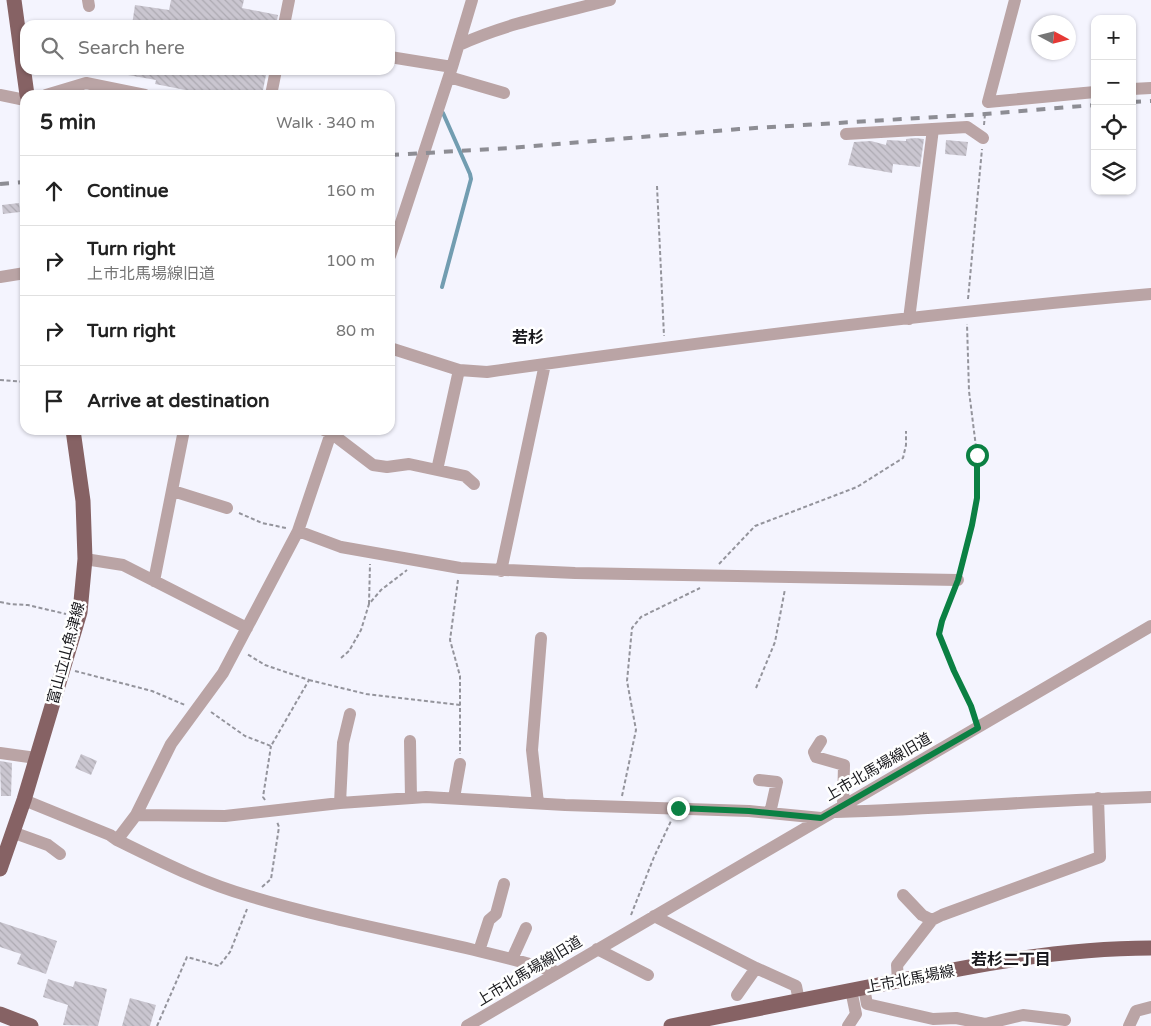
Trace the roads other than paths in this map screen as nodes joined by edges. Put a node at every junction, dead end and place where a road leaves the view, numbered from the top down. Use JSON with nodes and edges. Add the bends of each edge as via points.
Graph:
{"nodes":[{"id":1,"x":14,"y":0,"type":"edge"},
{"id":2,"x":289,"y":0,"type":"edge"},
{"id":3,"x":472,"y":0,"type":"edge"},
{"id":4,"x":610,"y":0,"type":"edge"},
{"id":5,"x":1015,"y":0,"type":"edge"},
{"id":6,"x":285,"y":20,"type":"edge"},
{"id":7,"x":20,"y":44,"type":"edge"},
{"id":8,"x":459,"y":45,"type":"junction"},
{"id":9,"x":395,"y":58,"type":"edge"},
{"id":10,"x":450,"y":72,"type":"junction"},
{"id":11,"x":24,"y":75,"type":"edge"},
{"id":12,"x":275,"y":75,"type":"edge"},
{"id":13,"x":1151,"y":88,"type":"edge"},
{"id":14,"x":1136,"y":89,"type":"edge"},
{"id":15,"x":26,"y":90,"type":"edge"},
{"id":16,"x":63,"y":90,"type":"edge"},
{"id":17,"x":120,"y":90,"type":"edge"},
{"id":18,"x":272,"y":90,"type":"edge"},
{"id":19,"x":1091,"y":92,"type":"edge"},
{"id":20,"x":504,"y":93,"type":"dead end"},
{"id":21,"x":0,"y":95,"type":"edge"},
{"id":22,"x":20,"y":99,"type":"edge"},
{"id":23,"x":933,"y":129,"type":"junction"},
{"id":24,"x":846,"y":134,"type":"dead end"},
{"id":25,"x":983,"y":138,"type":"road end"},
{"id":26,"x":395,"y":241,"type":"edge"},
{"id":27,"x":20,"y":274,"type":"edge"},
{"id":28,"x":0,"y":278,"type":"edge"},
{"id":29,"x":1151,"y":294,"type":"edge"},
{"id":30,"x":910,"y":319,"type":"junction"},
{"id":31,"x":395,"y":350,"type":"edge"},
{"id":32,"x":545,"y":364,"type":"junction"},
{"id":33,"x":459,"y":370,"type":"junction"},
{"id":34,"x":74,"y":435,"type":"edge"},
{"id":35,"x":183,"y":435,"type":"edge"},
{"id":36,"x":328,"y":435,"type":"edge"},
{"id":37,"x":334,"y":435,"type":"edge"},
{"id":38,"x":437,"y":470,"type":"junction"},
{"id":39,"x":474,"y":484,"type":"dead end"},
{"id":40,"x":173,"y":491,"type":"junction"},
{"id":41,"x":227,"y":508,"type":"road end"},
{"id":42,"x":298,"y":531,"type":"junction"},
{"id":43,"x":85,"y":558,"type":"junction"},
{"id":44,"x":501,"y":571,"type":"junction"},
{"id":45,"x":958,"y":580,"type":"road end"},
{"id":46,"x":154,"y":581,"type":"junction"},
{"id":47,"x":1151,"y":626,"type":"edge"},
{"id":48,"x":247,"y":628,"type":"junction"},
{"id":49,"x":541,"y":638,"type":"dead end"},
{"id":50,"x":350,"y":714,"type":"dead end"},
{"id":51,"x":410,"y":741,"type":"dead end"},
{"id":52,"x":821,"y":741,"type":"dead end"},
{"id":53,"x":0,"y":753,"type":"edge"},
{"id":54,"x":36,"y":758,"type":"junction"},
{"id":55,"x":460,"y":764,"type":"road end"},
{"id":56,"x":759,"y":780,"type":"dead end"},
{"id":57,"x":1151,"y":797,"type":"edge"},
{"id":58,"x":411,"y":798,"type":"junction"},
{"id":59,"x":454,"y":798,"type":"junction"},
{"id":60,"x":1098,"y":798,"type":"junction"},
{"id":61,"x":24,"y":800,"type":"junction"},
{"id":62,"x":340,"y":803,"type":"junction"},
{"id":63,"x":538,"y":803,"type":"junction"},
{"id":64,"x":838,"y":809,"type":"junction"},
{"id":65,"x":770,"y":813,"type":"junction"},
{"id":66,"x":136,"y":815,"type":"junction"},
{"id":67,"x":821,"y":818,"type":"junction"},
{"id":68,"x":12,"y":832,"type":"junction"},
{"id":69,"x":117,"y":840,"type":"junction"},
{"id":70,"x":60,"y":854,"type":"dead end"},
{"id":71,"x":0,"y":869,"type":"edge"},
{"id":72,"x":504,"y":884,"type":"dead end"},
{"id":73,"x":903,"y":895,"type":"dead end"},
{"id":74,"x":654,"y":916,"type":"junction"},
{"id":75,"x":932,"y":920,"type":"junction"},
{"id":76,"x":526,"y":928,"type":"dead end"},
{"id":77,"x":1151,"y":948,"type":"edge"},
{"id":78,"x":597,"y":949,"type":"junction"},
{"id":79,"x":479,"y":951,"type":"junction"},
{"id":80,"x":512,"y":959,"type":"junction"},
{"id":81,"x":756,"y":968,"type":"junction"},
{"id":82,"x":558,"y":972,"type":"junction"},
{"id":83,"x":648,"y":975,"type":"dead end"},
{"id":84,"x":898,"y":981,"type":"junction"},
{"id":85,"x":857,"y":989,"type":"junction"},
{"id":86,"x":737,"y":995,"type":"dead end"},
{"id":87,"x":799,"y":1001,"type":"junction"},
{"id":88,"x":1151,"y":1007,"type":"edge"},
{"id":89,"x":0,"y":1014,"type":"edge"},
{"id":90,"x":1065,"y":1020,"type":"dead end"},
{"id":91,"x":31,"y":1026,"type":"edge"},
{"id":92,"x":467,"y":1026,"type":"edge"},
{"id":93,"x":671,"y":1026,"type":"edge"},
{"id":94,"x":848,"y":1026,"type":"edge"},
{"id":95,"x":1129,"y":1026,"type":"edge"}],
"edges":[{"from":1,"to":7,"type":"main road"},
{"from":2,"to":6,"type":"street"},
{"from":3,"to":8,"type":"street"},
{"from":4,"to":8,"type":"street","via":[[515,24]]},
{"from":5,"to":19,"type":"street","via":[[988,102]]},
{"from":8,"to":10,"type":"street"},
{"from":9,"to":10,"type":"street"},
{"from":10,"to":20,"type":"street"},
{"from":10,"to":26,"type":"street"},
{"from":11,"to":15,"type":"main road"},
{"from":12,"to":18,"type":"street"},
{"from":13,"to":14,"type":"street"},
{"from":16,"to":17,"type":"street","via":[[86,83]]},
{"from":21,"to":22,"type":"street"},
{"from":23,"to":24,"type":"street"},
{"from":23,"to":25,"type":"street","via":[[967,127]]},
{"from":23,"to":30,"type":"street"},
{"from":27,"to":28,"type":"street"},
{"from":29,"to":30,"type":"street"},
{"from":30,"to":32,"type":"street"},
{"from":31,"to":33,"type":"street"},
{"from":32,"to":33,"type":"street","via":[[486,372]]},
{"from":32,"to":44,"type":"street"},
{"from":33,"to":38,"type":"street"},
{"from":34,"to":43,"type":"main road","name":"富山立山魚津線","via":[[83,501]]},
{"from":35,"to":40,"type":"street"},
{"from":36,"to":42,"type":"street"},
{"from":37,"to":38,"type":"street","via":[[373,465],[409,464]]},
{"from":38,"to":39,"type":"street","via":[[465,476]]},
{"from":40,"to":41,"type":"street"},
{"from":40,"to":46,"type":"street"},
{"from":42,"to":44,"type":"street","via":[[341,547],[371,553],[460,568]]},
{"from":42,"to":48,"type":"street"},
{"from":43,"to":46,"type":"street","via":[[122,566]]},
{"from":43,"to":54,"type":"main road","name":"富山立山魚津線","via":[[78,618]]},
{"from":44,"to":45,"type":"street"},
{"from":46,"to":48,"type":"street"},
{"from":47,"to":64,"type":"street","name":"上市北馬場線旧道"},
{"from":48,"to":66,"type":"street","via":[[223,673],[171,744]]},
{"from":49,"to":63,"type":"street","via":[[532,750]]},
{"from":50,"to":62,"type":"street","via":[[343,743]]},
{"from":51,"to":58,"type":"street"},
{"from":52,"to":64,"type":"street","via":[[814,752],[816,757],[844,765]]},
{"from":53,"to":54,"type":"street"},
{"from":54,"to":61,"type":"main road","name":"富山立山魚津線"},
{"from":55,"to":59,"type":"street"},
{"from":56,"to":65,"type":"street","via":[[777,782]]},
{"from":57,"to":60,"type":"street"},
{"from":58,"to":59,"type":"street"},
{"from":58,"to":62,"type":"street"},
{"from":59,"to":63,"type":"street"},
{"from":60,"to":64,"type":"street","via":[[923,810]]},
{"from":60,"to":75,"type":"street","via":[[1100,857]]},
{"from":61,"to":68,"type":"main road","name":"富山立山魚津線"},
{"from":61,"to":69,"type":"street"},
{"from":62,"to":66,"type":"street","via":[[224,816]]},
{"from":63,"to":65,"type":"street"},
{"from":64,"to":67,"type":"street","name":"上市北馬場線旧道"},
{"from":65,"to":67,"type":"street"},
{"from":66,"to":69,"type":"street"},
{"from":67,"to":74,"type":"street","name":"上市北馬場線旧道"},
{"from":68,"to":70,"type":"street","via":[[48,845]]},
{"from":68,"to":71,"type":"main road","name":"富山立山魚津線"},
{"from":69,"to":79,"type":"street","via":[[179,870],[247,896]]},
{"from":72,"to":79,"type":"street","via":[[496,914],[489,920]]},
{"from":73,"to":75,"type":"street","via":[[922,916]]},
{"from":74,"to":78,"type":"street","name":"上市北馬場線旧道"},
{"from":74,"to":81,"type":"street"},
{"from":75,"to":84,"type":"street","via":[[897,965]]},
{"from":76,"to":80,"type":"street"},
{"from":77,"to":84,"type":"main road","name":"上市北馬場線","via":[[1047,954]]},
{"from":78,"to":82,"type":"street","name":"上市北馬場線旧道"},
{"from":78,"to":83,"type":"street"},
{"from":79,"to":80,"type":"street"},
{"from":80,"to":82,"type":"street"},
{"from":81,"to":86,"type":"street"},
{"from":81,"to":87,"type":"street","via":[[796,986]]},
{"from":82,"to":92,"type":"street","name":"上市北馬場線旧道"},
{"from":84,"to":85,"type":"main road","name":"上市北馬場線"},
{"from":85,"to":87,"type":"main road","name":"上市北馬場線"},
{"from":85,"to":90,"type":"street","via":[[867,1004],[933,1019],[956,1018],[985,1024],[1023,1015]]},
{"from":85,"to":94,"type":"street","via":[[856,1014]]},
{"from":87,"to":93,"type":"main road","name":"上市北馬場線"},
{"from":88,"to":95,"type":"street","via":[[1136,1012]]},
{"from":89,"to":91,"type":"main road"}]}
